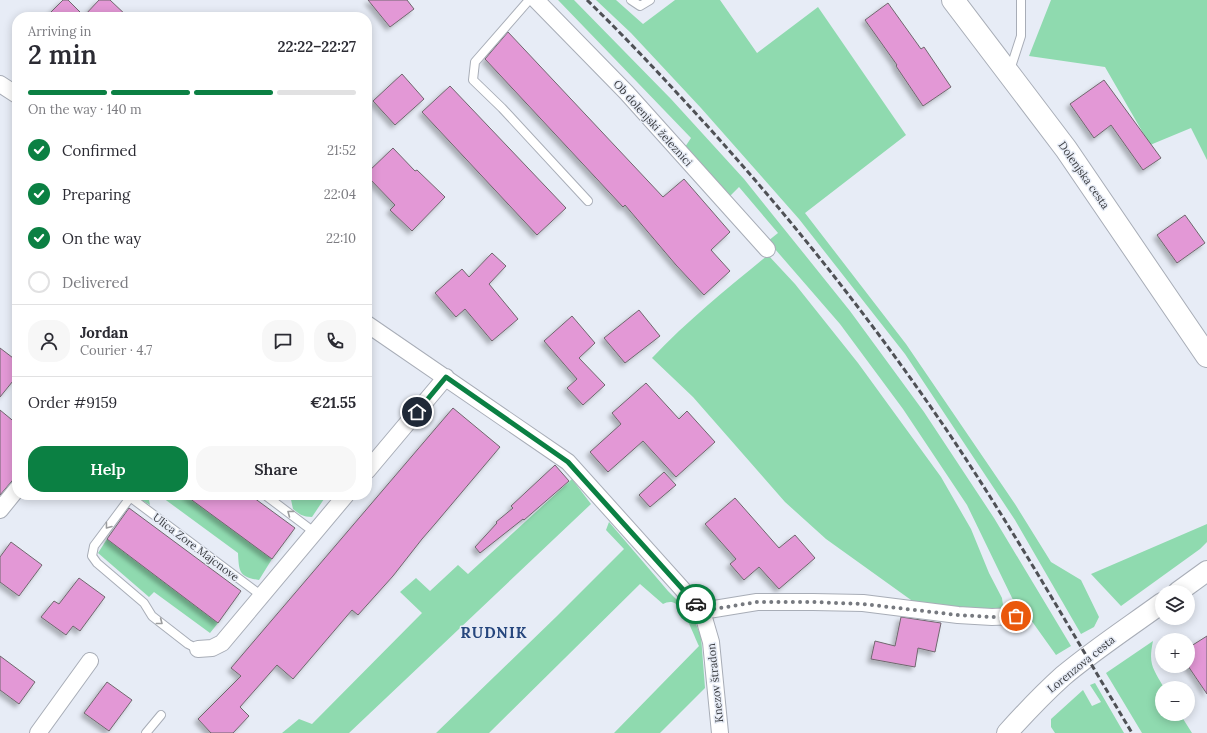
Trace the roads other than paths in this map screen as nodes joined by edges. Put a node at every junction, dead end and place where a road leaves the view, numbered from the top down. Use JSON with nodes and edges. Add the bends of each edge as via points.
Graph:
{"nodes":[{"id":1,"x":529,"y":0,"type":"edge"},
{"id":2,"x":536,"y":0,"type":"edge"},
{"id":3,"x":631,"y":0,"type":"edge"},
{"id":4,"x":650,"y":0,"type":"edge"},
{"id":5,"x":953,"y":0,"type":"edge"},
{"id":6,"x":1021,"y":0,"type":"edge"},
{"id":7,"x":1009,"y":73,"type":"junction"},
{"id":8,"x":0,"y":84,"type":"edge"},
{"id":9,"x":12,"y":92,"type":"edge"},
{"id":10,"x":588,"y":201,"type":"dead end"},
{"id":11,"x":767,"y":249,"type":"dead end"},
{"id":12,"x":372,"y":327,"type":"edge"},
{"id":13,"x":1207,"y":356,"type":"edge"},
{"id":14,"x":446,"y":377,"type":"junction"},
{"id":15,"x":372,"y":464,"type":"edge"},
{"id":16,"x":12,"y":495,"type":"edge"},
{"id":17,"x":128,"y":500,"type":"edge"},
{"id":18,"x":136,"y":500,"type":"edge"},
{"id":19,"x":272,"y":500,"type":"edge"},
{"id":20,"x":342,"y":500,"type":"edge"},
{"id":21,"x":0,"y":510,"type":"edge"},
{"id":22,"x":314,"y":532,"type":"junction"},
{"id":23,"x":1207,"y":571,"type":"edge"},
{"id":24,"x":1188,"y":585,"type":"edge"},
{"id":25,"x":262,"y":596,"type":"junction"},
{"id":26,"x":1155,"y":608,"type":"edge"},
{"id":27,"x":702,"y":611,"type":"junction"},
{"id":28,"x":1016,"y":616,"type":"dead end"},
{"id":29,"x":198,"y":649,"type":"joint"},
{"id":30,"x":90,"y":661,"type":"dead end"},
{"id":31,"x":161,"y":715,"type":"dead end"},
{"id":32,"x":38,"y":733,"type":"edge"},
{"id":33,"x":146,"y":733,"type":"edge"},
{"id":34,"x":720,"y":733,"type":"edge"},
{"id":35,"x":1007,"y":733,"type":"edge"}],
"edges":[{"from":1,"to":10,"type":"lane","via":[[475,62],[473,80]]},
{"from":2,"to":11,"type":"street","name":"Ob dolenjski železnici","via":[[626,92]]},
{"from":3,"to":4,"type":"lane","via":[[640,6]]},
{"from":5,"to":7,"type":"main road","name":"Dolenjska cesta"},
{"from":6,"to":7,"type":"lane","via":[[1020,36]]},
{"from":7,"to":13,"type":"main road","name":"Dolenjska cesta","via":[[1066,149]]},
{"from":8,"to":9,"type":"street"},
{"from":12,"to":14,"type":"street","name":"Knezov štradon"},
{"from":14,"to":15,"type":"street"},
{"from":14,"to":27,"type":"street","name":"Knezov štradon","via":[[568,462]]},
{"from":16,"to":21,"type":"street"},
{"from":17,"to":29,"type":"lane","name":"Ulica Zore Majcnove","one_way":true,"via":[[94,546],[93,559],[144,603],[152,616]]},
{"from":18,"to":25,"type":"lane","name":"Ulica Zore Majcnove"},
{"from":22,"to":19,"type":"lane","one_way":true},
{"from":20,"to":22,"type":"street","name":"Ulica Zore Majcnove"},
{"from":22,"to":25,"type":"street","name":"Ulica Zore Majcnove"},
{"from":23,"to":24,"type":"street"},
{"from":25,"to":29,"type":"street","name":"Ulica Zore Majcnove","via":[[222,643],[212,648]]},
{"from":26,"to":35,"type":"street","name":"Lorenzova cesta","via":[[1063,676]]},
{"from":27,"to":28,"type":"street","via":[[757,602],[813,602],[863,604],[958,615]]},
{"from":27,"to":34,"type":"street","name":"Knezov štradon","via":[[712,642]]},
{"from":30,"to":32,"type":"street"},
{"from":31,"to":33,"type":"lane"}]}
